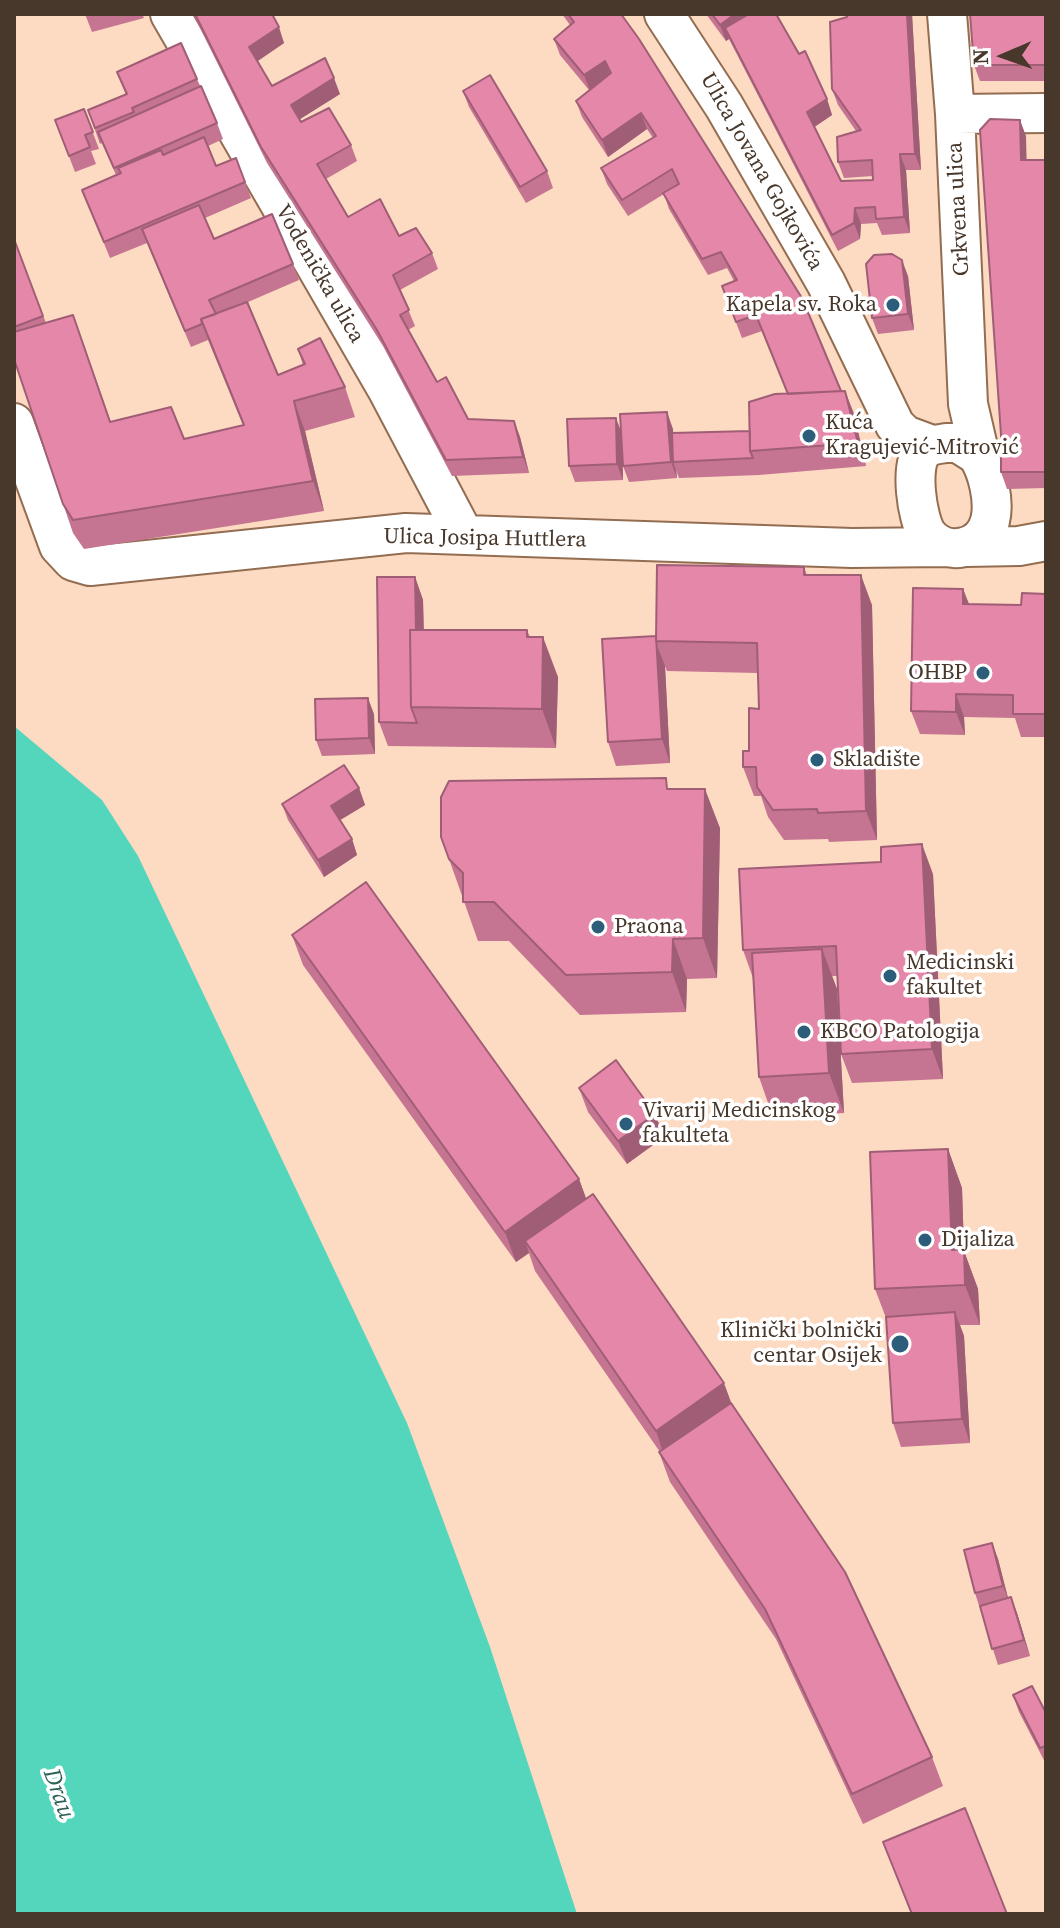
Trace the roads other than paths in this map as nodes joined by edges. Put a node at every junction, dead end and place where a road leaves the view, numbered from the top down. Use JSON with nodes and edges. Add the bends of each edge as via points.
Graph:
{"nodes":[{"id":1,"x":170,"y":14,"type":"edge"},
{"id":2,"x":664,"y":14,"type":"edge"},
{"id":3,"x":947,"y":14,"type":"edge"},
{"id":4,"x":1046,"y":113,"type":"edge"},
{"id":5,"x":955,"y":114,"type":"junction"},
{"id":6,"x":968,"y":404,"type":"junction"},
{"id":7,"x":14,"y":423,"type":"edge"},
{"id":8,"x":939,"y":444,"type":"junction"},
{"id":9,"x":981,"y":460,"type":"junction"},
{"id":10,"x":918,"y":496,"type":"junction"},
{"id":11,"x":991,"y":500,"type":"junction"},
{"id":12,"x":464,"y":535,"type":"junction"},
{"id":13,"x":1046,"y":539,"type":"edge"},
{"id":14,"x":956,"y":547,"type":"junction"},
{"id":15,"x":852,"y":548,"type":"junction"}],
"edges":[{"from":1,"to":12,"type":"street","name":"Vodenička ulica","via":[[387,389]]},
{"from":2,"to":8,"type":"street","name":"Ulica Jovana Gojkovića","via":[[826,283],[895,425],[905,435]]},
{"from":3,"to":5,"type":"street","name":"Crkvena ulica"},
{"from":4,"to":5,"type":"street"},
{"from":5,"to":6,"type":"street","name":"Crkvena ulica"},
{"from":6,"to":8,"type":"street","name":"Crkvena ulica","via":[[955,435]]},
{"from":6,"to":9,"type":"street","name":"Crkvena ulica"},
{"from":7,"to":12,"type":"street","name":"Ulica Josipa Huttlera","via":[[59,546],[73,561],[90,566],[406,533]]},
{"from":8,"to":9,"type":"street","via":[[968,448]]},
{"from":8,"to":10,"type":"street","via":[[916,460]]},
{"from":9,"to":11,"type":"street"},
{"from":10,"to":14,"type":"street","via":[[927,534]]},
{"from":10,"to":15,"type":"street","name":"Ulica Josipa Huttlera","via":[[909,518],[894,531]]},
{"from":11,"to":13,"type":"street","name":"Ulica Josipa Huttlera","via":[[1010,522]]},
{"from":11,"to":14,"type":"street","via":[[990,525],[977,542]]},
{"from":12,"to":15,"type":"street","name":"Ulica Josipa Huttlera"},
{"from":13,"to":14,"type":"street","name":"Ulica Josipa Huttlera","via":[[1019,546]]},
{"from":14,"to":15,"type":"street","name":"Ulica Josipa Huttlera"}]}
